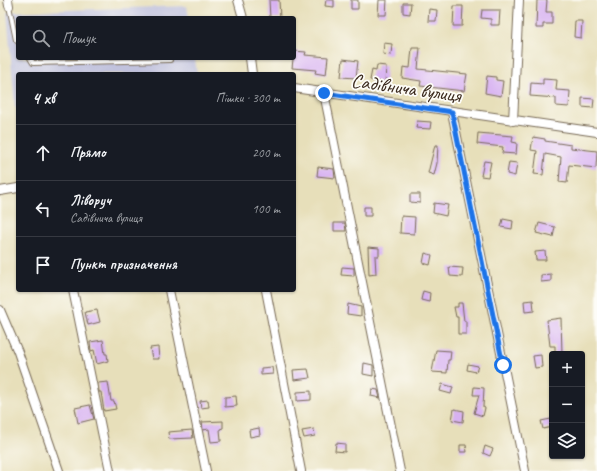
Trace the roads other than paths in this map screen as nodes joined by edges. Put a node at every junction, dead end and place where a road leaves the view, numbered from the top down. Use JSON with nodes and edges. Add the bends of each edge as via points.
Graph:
{"nodes":[{"id":1,"x":238,"y":0,"type":"edge"},
{"id":2,"x":519,"y":0,"type":"edge"},
{"id":3,"x":8,"y":3,"type":"edge"},
{"id":4,"x":242,"y":16,"type":"edge"},
{"id":5,"x":16,"y":40,"type":"edge"},
{"id":6,"x":32,"y":60,"type":"edge"},
{"id":7,"x":170,"y":60,"type":"dead end"},
{"id":8,"x":250,"y":60,"type":"edge"},
{"id":9,"x":252,"y":72,"type":"edge"},
{"id":10,"x":296,"y":88,"type":"edge"},
{"id":11,"x":324,"y":93,"type":"junction"},
{"id":12,"x":452,"y":112,"type":"junction"},
{"id":13,"x":513,"y":121,"type":"junction"},
{"id":14,"x":597,"y":132,"type":"edge"},
{"id":15,"x":16,"y":188,"type":"edge"},
{"id":16,"x":0,"y":191,"type":"edge"},
{"id":17,"x":73,"y":292,"type":"edge"},
{"id":18,"x":169,"y":292,"type":"edge"},
{"id":19,"x":266,"y":292,"type":"edge"},
{"id":20,"x":0,"y":310,"type":"edge"},
{"id":21,"x":59,"y":471,"type":"edge"},
{"id":22,"x":110,"y":471,"type":"edge"},
{"id":23,"x":206,"y":471,"type":"edge"},
{"id":24,"x":301,"y":471,"type":"edge"},
{"id":25,"x":400,"y":471,"type":"edge"},
{"id":26,"x":525,"y":471,"type":"edge"}],
"edges":[{"from":1,"to":4,"type":"street"},
{"from":2,"to":13,"type":"street"},
{"from":3,"to":5,"type":"lane"},
{"from":6,"to":7,"type":"lane","via":[[34,63]]},
{"from":8,"to":9,"type":"street"},
{"from":10,"to":11,"type":"street","name":"Садівнича вулиця"},
{"from":11,"to":12,"type":"street","name":"Садівнича вулиця"},
{"from":11,"to":25,"type":"street"},
{"from":12,"to":13,"type":"street","name":"Садівнича вулиця"},
{"from":12,"to":26,"type":"street"},
{"from":13,"to":14,"type":"street","name":"Садівнича вулиця"},
{"from":15,"to":16,"type":"street"},
{"from":17,"to":22,"type":"street"},
{"from":18,"to":23,"type":"street"},
{"from":19,"to":24,"type":"street"},
{"from":20,"to":21,"type":"street","via":[[18,352]]}]}
